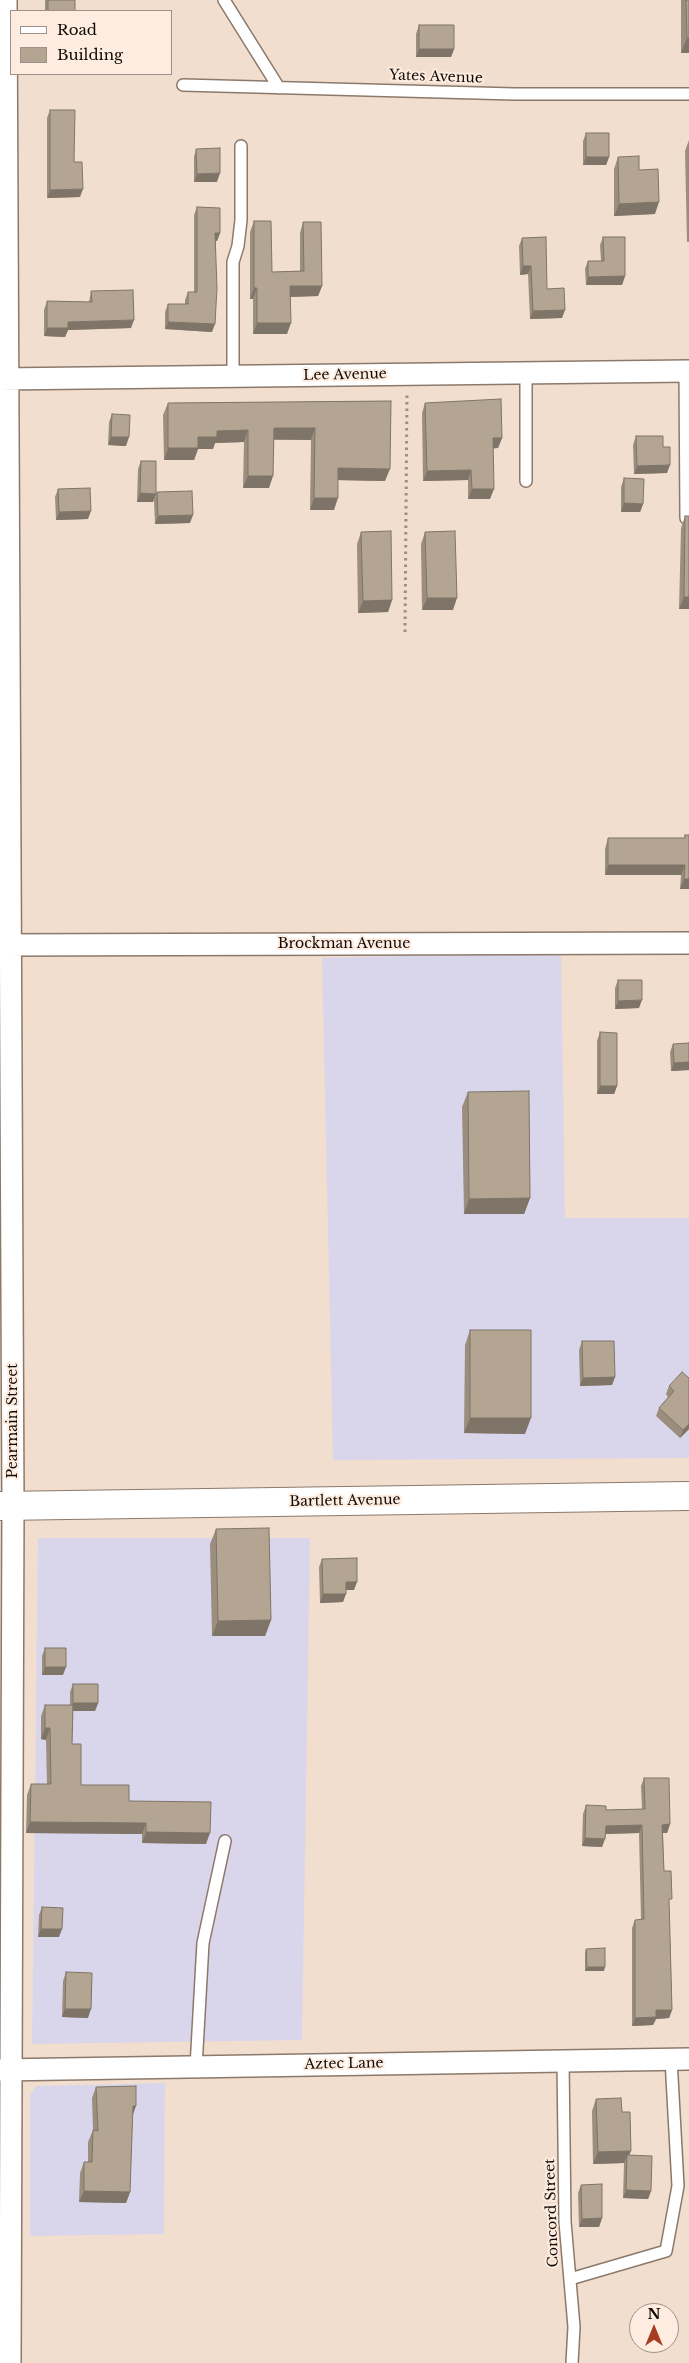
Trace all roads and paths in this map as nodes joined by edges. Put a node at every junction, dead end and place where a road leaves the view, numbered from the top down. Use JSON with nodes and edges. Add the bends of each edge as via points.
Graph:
{"nodes":[{"id":1,"x":6,"y":0,"type":"edge"},
{"id":2,"x":224,"y":0,"type":"edge"},
{"id":3,"x":183,"y":85,"type":"dead end"},
{"id":4,"x":279,"y":88,"type":"junction"},
{"id":5,"x":689,"y":94,"type":"edge"},
{"id":6,"x":3,"y":99,"type":"edge"},
{"id":7,"x":241,"y":146,"type":"dead end"},
{"id":8,"x":687,"y":371,"type":"edge"},
{"id":9,"x":526,"y":373,"type":"junction"},
{"id":10,"x":407,"y":375,"type":"junction"},
{"id":11,"x":233,"y":377,"type":"junction"},
{"id":12,"x":4,"y":379,"type":"edge"},
{"id":13,"x":526,"y":481,"type":"dead end"},
{"id":14,"x":689,"y":518,"type":"edge"},
{"id":15,"x":405,"y":632,"type":"dead end"},
{"id":16,"x":5,"y":657,"type":"edge"},
{"id":17,"x":689,"y":943,"type":"edge"},
{"id":18,"x":5,"y":945,"type":"edge"},
{"id":19,"x":6,"y":1225,"type":"edge"},
{"id":20,"x":689,"y":1496,"type":"edge"},
{"id":21,"x":7,"y":1506,"type":"edge"},
{"id":22,"x":225,"y":1841,"type":"dead end"},
{"id":23,"x":680,"y":2059,"type":"edge"},
{"id":24,"x":563,"y":2061,"type":"junction"},
{"id":25,"x":196,"y":2067,"type":"junction"},
{"id":26,"x":5,"y":2070,"type":"edge"},
{"id":27,"x":5,"y":2273,"type":"edge"},
{"id":28,"x":570,"y":2279,"type":"junction"},
{"id":29,"x":10,"y":2363,"type":"edge"},
{"id":30,"x":572,"y":2363,"type":"edge"}],
"edges":[{"from":1,"to":6,"type":"street","name":"Pearmain Street"},
{"from":2,"to":4,"type":"lane"},
{"from":3,"to":4,"type":"lane","name":"Yates Avenue"},
{"from":4,"to":5,"type":"lane","name":"Yates Avenue","via":[[514,94]]},
{"from":6,"to":12,"type":"street","name":"Pearmain Street"},
{"from":7,"to":11,"type":"lane","via":[[241,220],[233,262]]},
{"from":8,"to":9,"type":"street","name":"Lee Avenue"},
{"from":8,"to":14,"type":"lane","via":[[686,518]]},
{"from":9,"to":10,"type":"street","name":"Lee Avenue"},
{"from":9,"to":13,"type":"lane"},
{"from":10,"to":11,"type":"street","name":"Lee Avenue"},
{"from":10,"to":15,"type":"path"},
{"from":11,"to":12,"type":"street","name":"Lee Avenue"},
{"from":12,"to":16,"type":"street","name":"Pearmain Street"},
{"from":16,"to":18,"type":"street","name":"Pearmain Street"},
{"from":17,"to":18,"type":"street","name":"Brockman Avenue"},
{"from":18,"to":19,"type":"street","name":"Pearmain Street"},
{"from":19,"to":21,"type":"street","name":"Pearmain Street"},
{"from":20,"to":21,"type":"street","name":"Bartlett Avenue"},
{"from":21,"to":26,"type":"street","name":"Pearmain Street"},
{"from":22,"to":25,"type":"lane","via":[[203,1943]]},
{"from":23,"to":24,"type":"street","name":"Aztec Lane"},
{"from":23,"to":28,"type":"lane","via":[[678,2186],[666,2251]]},
{"from":24,"to":25,"type":"street","name":"Aztec Lane"},
{"from":24,"to":28,"type":"lane","name":"Concord Street","via":[[565,2222]]},
{"from":25,"to":26,"type":"street","name":"Aztec Lane"},
{"from":26,"to":27,"type":"street","name":"Pearmain Street"},
{"from":27,"to":29,"type":"street","name":"Pearmain Street"},
{"from":28,"to":30,"type":"lane","name":"Concord Street","via":[[574,2327]]}]}
